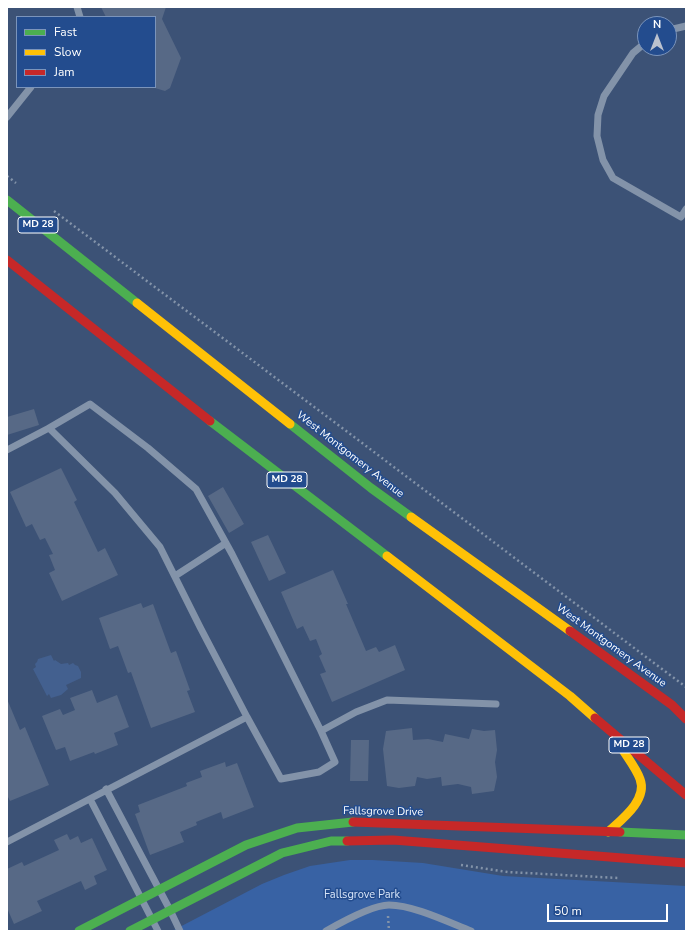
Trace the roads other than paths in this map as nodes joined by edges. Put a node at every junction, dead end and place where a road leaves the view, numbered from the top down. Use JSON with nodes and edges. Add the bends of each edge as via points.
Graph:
{"nodes":[{"id":1,"x":637,"y":50,"type":"edge"},
{"id":2,"x":30,"y":88,"type":"edge"},
{"id":3,"x":7,"y":117,"type":"edge"},
{"id":4,"x":7,"y":200,"type":"edge"},
{"id":5,"x":686,"y":209,"type":"edge"},
{"id":6,"x":7,"y":260,"type":"edge"},
{"id":7,"x":49,"y":428,"type":"junction"},
{"id":8,"x":7,"y":450,"type":"edge"},
{"id":9,"x":226,"y":543,"type":"junction"},
{"id":10,"x":175,"y":576,"type":"junction"},
{"id":11,"x":496,"y":704,"type":"dead end"},
{"id":12,"x":672,"y":704,"type":"junction"},
{"id":13,"x":686,"y":714,"type":"edge"},
{"id":14,"x":247,"y":717,"type":"junction"},
{"id":15,"x":686,"y":719,"type":"edge"},
{"id":16,"x":608,"y":728,"type":"junction"},
{"id":17,"x":321,"y":731,"type":"junction"},
{"id":18,"x":106,"y":789,"type":"junction"},
{"id":19,"x":686,"y":795,"type":"edge"},
{"id":20,"x":90,"y":798,"type":"junction"},
{"id":21,"x":608,"y":832,"type":"junction"},
{"id":22,"x":686,"y":834,"type":"edge"},
{"id":23,"x":7,"y":842,"type":"edge"},
{"id":24,"x":686,"y":863,"type":"edge"},
{"id":25,"x":158,"y":890,"type":"junction"},
{"id":26,"x":142,"y":898,"type":"junction"},
{"id":27,"x":170,"y":910,"type":"junction"},
{"id":28,"x":152,"y":919,"type":"junction"},
{"id":29,"x":79,"y":931,"type":"edge"},
{"id":30,"x":130,"y":931,"type":"edge"},
{"id":31,"x":158,"y":931,"type":"edge"},
{"id":32,"x":180,"y":931,"type":"edge"},
{"id":33,"x":326,"y":931,"type":"edge"},
{"id":34,"x":471,"y":931,"type":"edge"}],
"edges":[{"from":1,"to":5,"type":"lane","via":[[604,96],[598,115],[597,136],[603,160],[613,178],[681,217]]},
{"from":2,"to":3,"type":"lane"},
{"from":4,"to":12,"type":"main road","name":"West Montgomery Avenue","number":"MD 28","via":[[371,488]]},
{"from":6,"to":16,"type":"main road","number":"MD 28","via":[[255,456],[570,696]]},
{"from":7,"to":8,"type":"lane"},
{"from":7,"to":9,"type":"lane","via":[[90,404],[196,489]]},
{"from":7,"to":10,"type":"lane","via":[[115,493],[160,547]]},
{"from":9,"to":10,"type":"lane"},
{"from":9,"to":17,"type":"lane"},
{"from":10,"to":14,"type":"lane"},
{"from":11,"to":17,"type":"lane","via":[[387,700],[356,712]]},
{"from":12,"to":13,"type":"main road"},
{"from":12,"to":15,"type":"main road","name":"West Montgomery Avenue","number":"MD 28"},
{"from":14,"to":17,"type":"lane","via":[[281,779],[319,772],[335,762]]},
{"from":14,"to":18,"type":"lane"},
{"from":16,"to":19,"type":"main road","number":"MD 28"},
{"from":16,"to":21,"type":"main road","via":[[641,780],[641,792],[633,809]]},
{"from":18,"to":20,"type":"lane"},
{"from":18,"to":25,"type":"lane"},
{"from":20,"to":23,"type":"lane"},
{"from":20,"to":26,"type":"lane"},
{"from":21,"to":22,"type":"main road","name":"Fallsgrove Drive"},
{"from":21,"to":25,"type":"main road","name":"Fallsgrove Drive","via":[[352,822],[297,828],[246,845]]},
{"from":24,"to":27,"type":"main road","via":[[393,840],[331,841],[282,853]]},
{"from":25,"to":26,"type":"main road","name":"Fallsgrove Drive"},
{"from":25,"to":27,"type":"lane"},
{"from":26,"to":28,"type":"lane"},
{"from":26,"to":29,"type":"main road","name":"Fallsgrove Drive"},
{"from":27,"to":28,"type":"main road"},
{"from":27,"to":32,"type":"lane"},
{"from":28,"to":30,"type":"main road"},
{"from":28,"to":31,"type":"lane"},
{"from":33,"to":34,"type":"lane","via":[[367,911],[388,905],[412,909]]}]}
